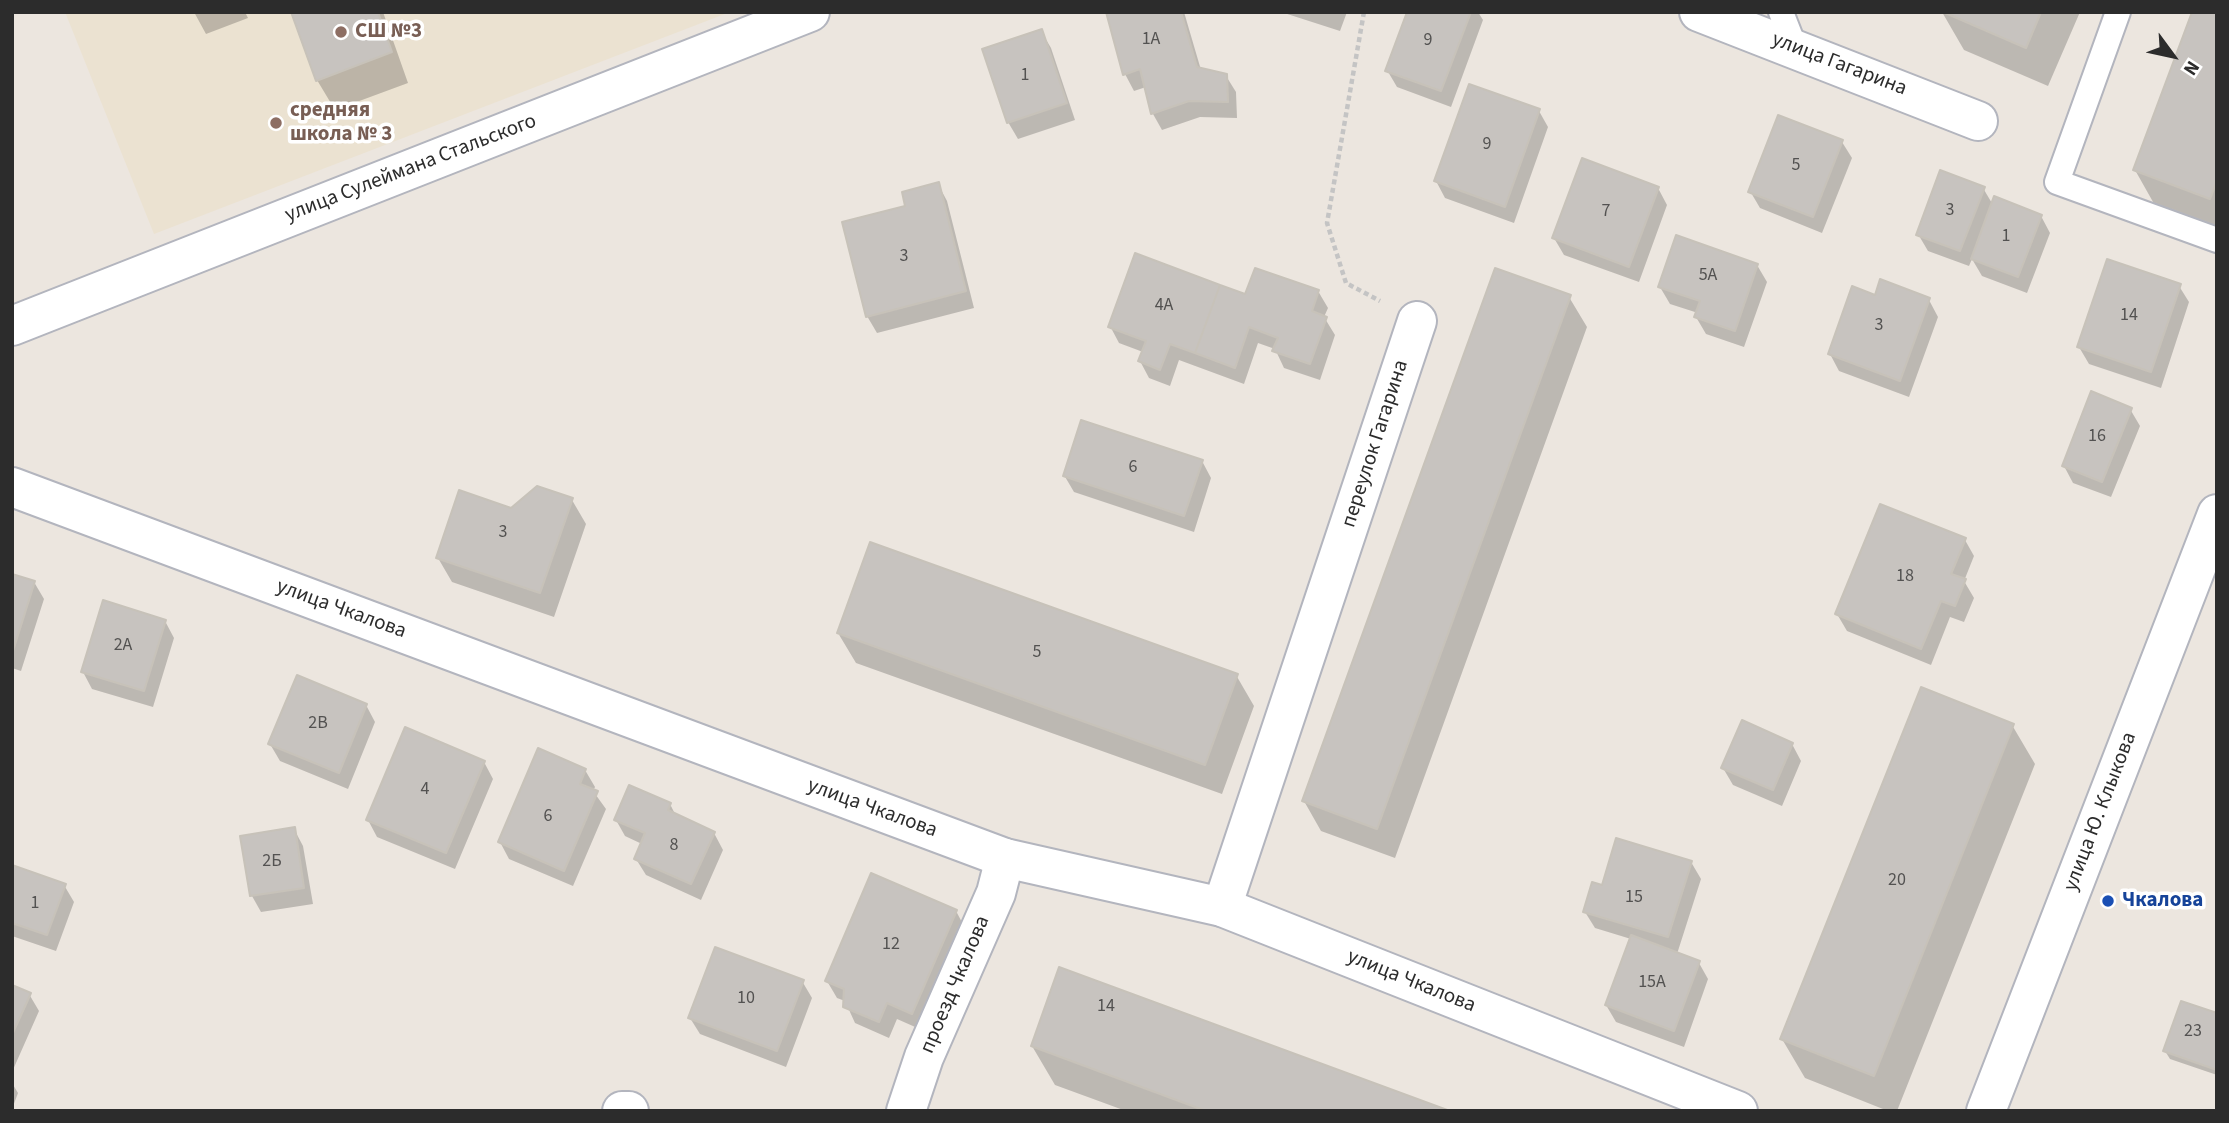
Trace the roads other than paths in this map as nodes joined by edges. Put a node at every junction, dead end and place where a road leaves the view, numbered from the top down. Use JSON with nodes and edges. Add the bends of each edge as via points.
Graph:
{"nodes":[{"id":1,"x":810,"y":12,"type":"edge"},
{"id":2,"x":1699,"y":12,"type":"edge"},
{"id":3,"x":1781,"y":12,"type":"edge"},
{"id":4,"x":2118,"y":12,"type":"edge"},
{"id":5,"x":1795,"y":48,"type":"junction"},
{"id":6,"x":1978,"y":121,"type":"dead end"},
{"id":7,"x":2217,"y":240,"type":"edge"},
{"id":8,"x":1417,"y":321,"type":"road end"},
{"id":9,"x":12,"y":326,"type":"edge"},
{"id":10,"x":12,"y":487,"type":"edge"},
{"id":11,"x":2217,"y":514,"type":"edge"},
{"id":12,"x":1005,"y":858,"type":"junction"},
{"id":13,"x":1222,"y":907,"type":"junction"},
{"id":14,"x":622,"y":1111,"type":"edge"},
{"id":15,"x":629,"y":1111,"type":"edge"},
{"id":16,"x":906,"y":1111,"type":"edge"},
{"id":17,"x":1738,"y":1111,"type":"edge"},
{"id":18,"x":1986,"y":1111,"type":"edge"}],
"edges":[{"from":1,"to":9,"type":"street","name":"улица Сулеймана Стальского"},
{"from":2,"to":5,"type":"street","name":"улица Гагарина"},
{"from":3,"to":5,"type":"lane"},
{"from":4,"to":7,"type":"lane","via":[[2057,182]]},
{"from":5,"to":6,"type":"street","name":"улица Гагарина"},
{"from":8,"to":13,"type":"street","name":"переулок Гагарина"},
{"from":10,"to":12,"type":"street","name":"улица Чкалова"},
{"from":11,"to":18,"type":"street","name":"улица Ю. Клыкова"},
{"from":12,"to":13,"type":"street","name":"улица Чкалова"},
{"from":12,"to":16,"type":"street","name":"проезд Чкалова","via":[[996,893],[924,1057]]},
{"from":13,"to":17,"type":"street","name":"улица Чкалова"},
{"from":14,"to":15,"type":"street"}]}
